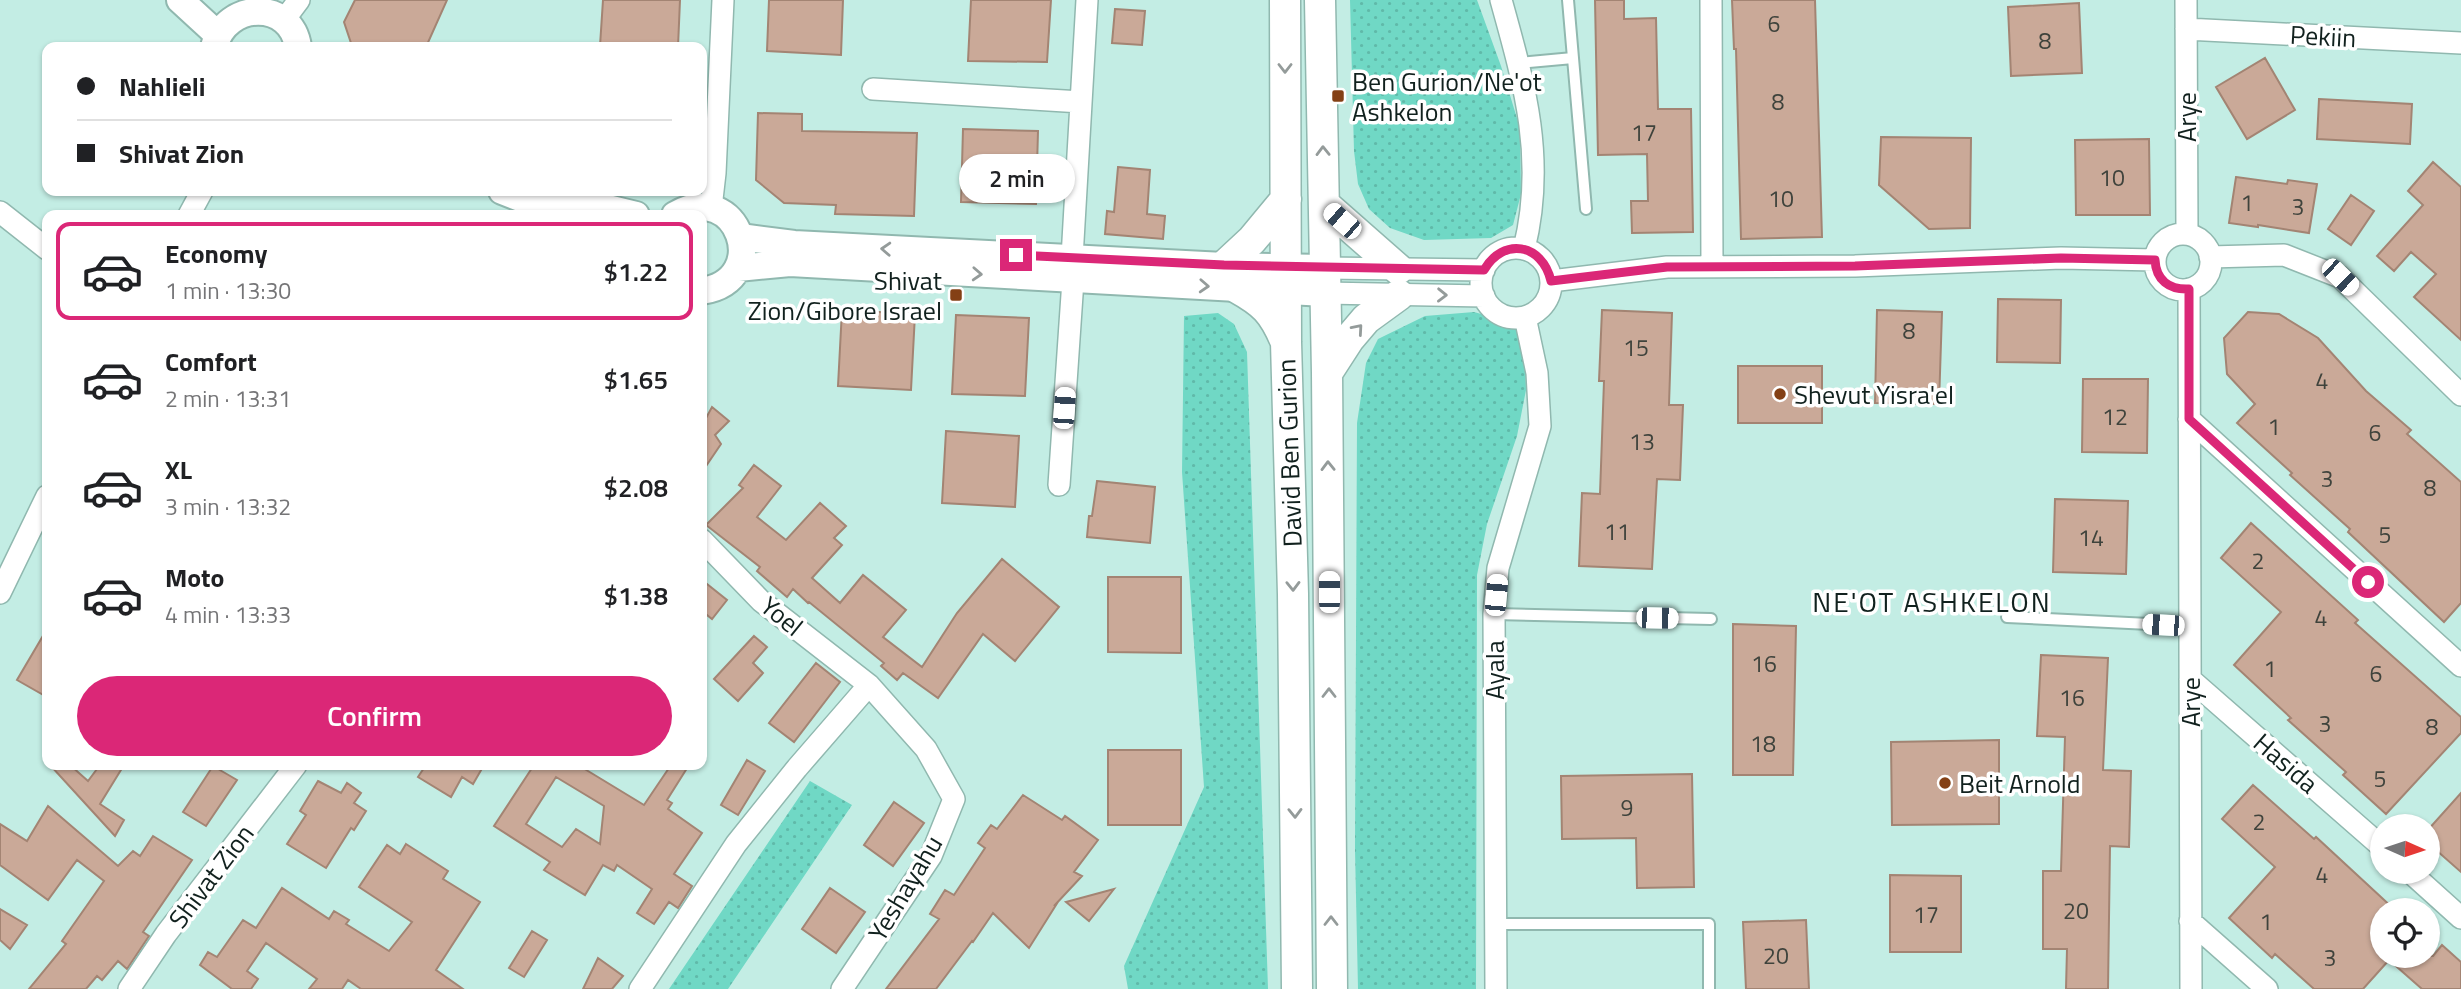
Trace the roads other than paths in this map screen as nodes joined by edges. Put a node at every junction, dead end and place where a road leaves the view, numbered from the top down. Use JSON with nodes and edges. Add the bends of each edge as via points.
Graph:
{"nodes":[{"id":1,"x":180,"y":0,"type":"edge"},
{"id":2,"x":723,"y":0,"type":"edge"},
{"id":3,"x":1087,"y":0,"type":"edge"},
{"id":4,"x":1285,"y":0,"type":"edge"},
{"id":5,"x":1320,"y":0,"type":"edge"},
{"id":6,"x":1501,"y":0,"type":"edge"},
{"id":7,"x":1568,"y":0,"type":"edge"},
{"id":8,"x":1711,"y":0,"type":"edge"},
{"id":9,"x":2186,"y":0,"type":"edge"},
{"id":10,"x":245,"y":5,"type":"edge"},
{"id":11,"x":292,"y":10,"type":"edge"},
{"id":12,"x":2186,"y":29,"type":"junction"},
{"id":13,"x":216,"y":41,"type":"edge"},
{"id":14,"x":297,"y":42,"type":"edge"},
{"id":15,"x":2461,"y":43,"type":"edge"},
{"id":16,"x":1573,"y":58,"type":"junction"},
{"id":17,"x":1518,"y":63,"type":"junction"},
{"id":18,"x":873,"y":89,"type":"dead end"},
{"id":19,"x":1081,"y":102,"type":"junction"},
{"id":20,"x":515,"y":196,"type":"edge"},
{"id":21,"x":570,"y":196,"type":"edge"},
{"id":22,"x":1286,"y":199,"type":"junction"},
{"id":23,"x":1324,"y":204,"type":"junction"},
{"id":24,"x":711,"y":208,"type":"junction"},
{"id":25,"x":1586,"y":209,"type":"dead end"},
{"id":26,"x":551,"y":210,"type":"edge"},
{"id":27,"x":615,"y":210,"type":"edge"},
{"id":28,"x":687,"y":210,"type":"edge"},
{"id":29,"x":0,"y":212,"type":"edge"},
{"id":30,"x":2187,"y":234,"type":"junction"},
{"id":31,"x":740,"y":237,"type":"junction"},
{"id":32,"x":42,"y":245,"type":"edge"},
{"id":33,"x":1524,"y":249,"type":"junction"},
{"id":34,"x":2210,"y":257,"type":"junction"},
{"id":35,"x":2155,"y":260,"type":"junction"},
{"id":36,"x":1712,"y":267,"type":"junction"},
{"id":37,"x":738,"y":268,"type":"junction"},
{"id":38,"x":1072,"y":269,"type":"junction"},
{"id":39,"x":1484,"y":270,"type":"junction"},
{"id":40,"x":1230,"y":277,"type":"junction"},
{"id":41,"x":1286,"y":279,"type":"junction"},
{"id":42,"x":1325,"y":280,"type":"junction"},
{"id":43,"x":1551,"y":281,"type":"junction"},
{"id":44,"x":1398,"y":282,"type":"junction"},
{"id":45,"x":2189,"y":289,"type":"junction"},
{"id":46,"x":707,"y":290,"type":"edge"},
{"id":47,"x":1484,"y":296,"type":"junction"},
{"id":48,"x":1525,"y":317,"type":"junction"},
{"id":49,"x":1286,"y":342,"type":"junction"},
{"id":50,"x":1327,"y":373,"type":"junction"},
{"id":51,"x":2461,"y":395,"type":"edge"},
{"id":52,"x":2189,"y":419,"type":"junction"},
{"id":53,"x":1059,"y":485,"type":"dead end"},
{"id":54,"x":42,"y":506,"type":"edge"},
{"id":55,"x":707,"y":545,"type":"edge"},
{"id":56,"x":0,"y":593,"type":"edge"},
{"id":57,"x":1494,"y":614,"type":"junction"},
{"id":58,"x":2007,"y":617,"type":"dead end"},
{"id":59,"x":1711,"y":619,"type":"dead end"},
{"id":60,"x":2190,"y":626,"type":"junction"},
{"id":61,"x":2461,"y":666,"type":"edge"},
{"id":62,"x":2190,"y":679,"type":"junction"},
{"id":63,"x":869,"y":685,"type":"junction"},
{"id":64,"x":292,"y":770,"type":"edge"},
{"id":65,"x":2370,"y":836,"type":"edge"},
{"id":66,"x":2423,"y":884,"type":"edge"},
{"id":67,"x":2461,"y":918,"type":"edge"},
{"id":68,"x":2190,"y":921,"type":"junction"},
{"id":69,"x":1495,"y":924,"type":"junction"},
{"id":70,"x":129,"y":989,"type":"edge"},
{"id":71,"x":640,"y":989,"type":"edge"},
{"id":72,"x":842,"y":989,"type":"edge"},
{"id":73,"x":1297,"y":989,"type":"edge"},
{"id":74,"x":1332,"y":989,"type":"edge"},
{"id":75,"x":1496,"y":989,"type":"edge"},
{"id":76,"x":1709,"y":989,"type":"edge"},
{"id":77,"x":2190,"y":989,"type":"edge"},
{"id":78,"x":2267,"y":989,"type":"edge"}],
"edges":[{"from":1,"to":13,"type":"street"},
{"from":2,"to":24,"type":"street"},
{"from":3,"to":19,"type":"street"},
{"from":4,"to":22,"type":"main road","name":"David Ben Gurion","one_way":true},
{"from":23,"to":5,"type":"main road","name":"David Ben Gurion","one_way":true},
{"from":6,"to":17,"type":"street"},
{"from":7,"to":16,"type":"lane"},
{"from":8,"to":36,"type":"street"},
{"from":9,"to":12,"type":"street","name":"Arye"},
{"from":10,"to":11,"type":"street","via":[[274,13]]},
{"from":10,"to":13,"type":"street","via":[[228,20]]},
{"from":11,"to":14,"type":"street"},
{"from":12,"to":15,"type":"street","name":"Pekiin"},
{"from":12,"to":30,"type":"street","name":"Arye"},
{"from":16,"to":17,"type":"lane"},
{"from":16,"to":25,"type":"lane"},
{"from":17,"to":33,"type":"street","via":[[1534,153],[1530,226]]},
{"from":18,"to":19,"type":"street"},
{"from":19,"to":38,"type":"street"},
{"from":20,"to":26,"type":"street"},
{"from":21,"to":27,"type":"street"},
{"from":22,"to":40,"type":"main road","via":[[1252,240]]},
{"from":22,"to":41,"type":"main road","name":"David Ben Gurion"},
{"from":23,"to":42,"type":"main road","name":"David Ben Gurion"},
{"from":23,"to":44,"type":"main road"},
{"from":24,"to":28,"type":"street"},
{"from":24,"to":31,"type":"street","via":[[732,222]]},
{"from":29,"to":32,"type":"street"},
{"from":30,"to":34,"type":"street","via":[[2202,242]]},
{"from":30,"to":35,"type":"street","via":[[2162,243]]},
{"from":31,"to":37,"type":"street"},
{"from":38,"to":31,"type":"street","one_way":true},
{"from":33,"to":39,"type":"street","via":[[1499,252]]},
{"from":33,"to":43,"type":"street","via":[[1542,260]]},
{"from":34,"to":45,"type":"street","via":[[2203,281]]},
{"from":34,"to":51,"type":"street","via":[[2284,255],[2340,277]]},
{"from":35,"to":36,"type":"street"},
{"from":35,"to":45,"type":"street","via":[[2165,283]]},
{"from":36,"to":43,"type":"street","via":[[1667,267]]},
{"from":37,"to":38,"type":"street","one_way":true,"via":[[790,263]]},
{"from":37,"to":46,"type":"street","via":[[723,285]]},
{"from":38,"to":40,"type":"street"},
{"from":38,"to":53,"type":"street"},
{"from":39,"to":44,"type":"street"},
{"from":39,"to":47,"type":"street"},
{"from":40,"to":41,"type":"street"},
{"from":40,"to":49,"type":"main road","via":[[1275,317]]},
{"from":41,"to":42,"type":"street"},
{"from":41,"to":49,"type":"main road","name":"David Ben Gurion"},
{"from":42,"to":44,"type":"street"},
{"from":42,"to":50,"type":"main road","name":"David Ben Gurion"},
{"from":43,"to":48,"type":"street","via":[[1545,302]]},
{"from":44,"to":47,"type":"street","one_way":true},
{"from":50,"to":44,"type":"main road","one_way":true,"via":[[1349,339]]},
{"from":45,"to":52,"type":"street","name":"Arye"},
{"from":47,"to":48,"type":"street","via":[[1500,314]]},
{"from":48,"to":57,"type":"street","name":"Ayala","via":[[1537,373],[1540,426],[1498,568]]},
{"from":49,"to":73,"type":"main road","name":"David Ben Gurion","one_way":true},
{"from":74,"to":50,"type":"main road","name":"David Ben Gurion","one_way":true},
{"from":52,"to":60,"type":"street","name":"Arye"},
{"from":52,"to":61,"type":"street"},
{"from":54,"to":56,"type":"street"},
{"from":55,"to":63,"type":"street","name":"Yoel","via":[[761,601]]},
{"from":57,"to":59,"type":"lane"},
{"from":57,"to":69,"type":"street","name":"Ayala"},
{"from":58,"to":60,"type":"lane"},
{"from":60,"to":62,"type":"street","name":"Arye"},
{"from":62,"to":65,"type":"street","name":"Hasida"},
{"from":62,"to":68,"type":"street","name":"Arye"},
{"from":63,"to":71,"type":"street","via":[[736,844]]},
{"from":63,"to":72,"type":"street","name":"Yeshayahu","via":[[926,749],[954,799],[931,856]]},
{"from":64,"to":70,"type":"street","name":"Shivat Zion"},
{"from":66,"to":67,"type":"street"},
{"from":68,"to":77,"type":"street","name":"Arye"},
{"from":68,"to":78,"type":"street"},
{"from":69,"to":75,"type":"street","name":"Ayala"},
{"from":69,"to":76,"type":"lane","via":[[1709,925]]}]}
